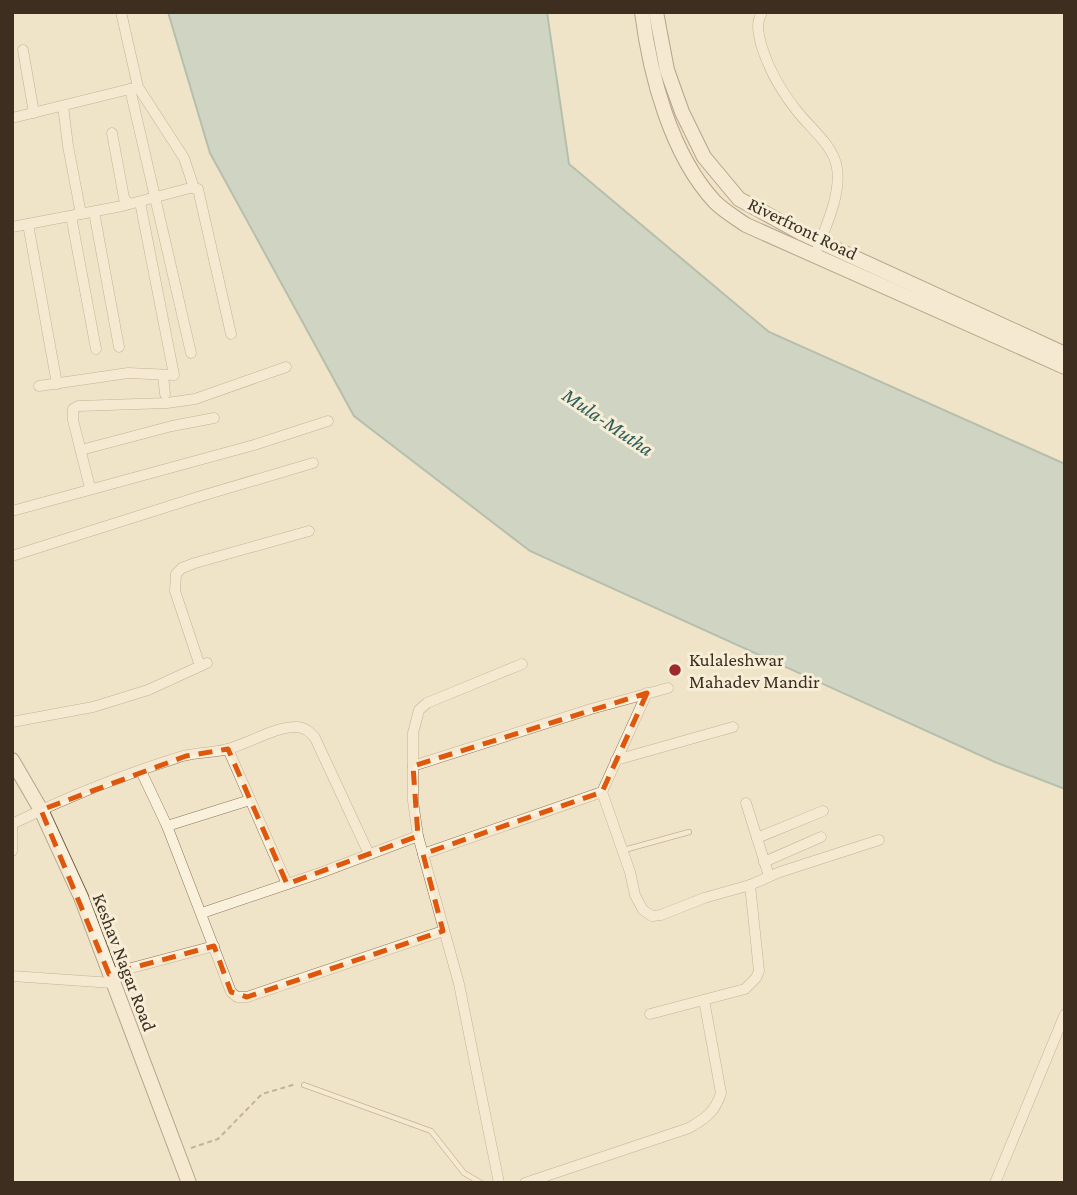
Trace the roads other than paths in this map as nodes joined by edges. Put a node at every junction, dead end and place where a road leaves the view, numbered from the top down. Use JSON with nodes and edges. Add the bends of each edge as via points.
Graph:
{"nodes":[{"id":1,"x":121,"y":12,"type":"edge"},
{"id":2,"x":642,"y":12,"type":"edge"},
{"id":3,"x":656,"y":12,"type":"edge"},
{"id":4,"x":762,"y":12,"type":"edge"},
{"id":5,"x":23,"y":50,"type":"dead end"},
{"id":6,"x":134,"y":88,"type":"junction"},
{"id":7,"x":64,"y":106,"type":"junction"},
{"id":8,"x":34,"y":113,"type":"junction"},
{"id":9,"x":12,"y":118,"type":"edge"},
{"id":10,"x":112,"y":133,"type":"dead end"},
{"id":11,"x":194,"y":188,"type":"junction"},
{"id":12,"x":157,"y":197,"type":"junction"},
{"id":13,"x":135,"y":203,"type":"junction"},
{"id":14,"x":94,"y":212,"type":"junction"},
{"id":15,"x":76,"y":215,"type":"junction"},
{"id":16,"x":27,"y":224,"type":"junction"},
{"id":17,"x":12,"y":227,"type":"edge"},
{"id":18,"x":820,"y":242,"type":"junction"},
{"id":19,"x":814,"y":257,"type":"junction"},
{"id":20,"x":175,"y":286,"type":"junction"},
{"id":21,"x":156,"y":289,"type":"junction"},
{"id":22,"x":938,"y":303,"type":"junction"},
{"id":23,"x":966,"y":316,"type":"junction"},
{"id":24,"x":231,"y":334,"type":"dead end"},
{"id":25,"x":120,"y":347,"type":"dead end"},
{"id":26,"x":96,"y":349,"type":"dead end"},
{"id":27,"x":191,"y":353,"type":"dead end"},
{"id":28,"x":1065,"y":354,"type":"edge"},
{"id":29,"x":286,"y":367,"type":"dead end"},
{"id":30,"x":1065,"y":367,"type":"edge"},
{"id":31,"x":163,"y":375,"type":"junction"},
{"id":32,"x":57,"y":384,"type":"junction"},
{"id":33,"x":40,"y":386,"type":"dead end"},
{"id":34,"x":165,"y":394,"type":"dead end"},
{"id":35,"x":214,"y":418,"type":"dead end"},
{"id":36,"x":328,"y":421,"type":"dead end"},
{"id":37,"x":81,"y":450,"type":"junction"},
{"id":38,"x":313,"y":463,"type":"dead end"},
{"id":39,"x":90,"y":488,"type":"junction"},
{"id":40,"x":12,"y":510,"type":"edge"},
{"id":41,"x":309,"y":531,"type":"dead end"},
{"id":42,"x":12,"y":556,"type":"edge"},
{"id":43,"x":522,"y":664,"type":"dead end"},
{"id":44,"x":668,"y":688,"type":"dead end"},
{"id":45,"x":647,"y":693,"type":"junction"},
{"id":46,"x":12,"y":722,"type":"edge"},
{"id":47,"x":733,"y":727,"type":"dead end"},
{"id":48,"x":228,"y":749,"type":"junction"},
{"id":49,"x":616,"y":760,"type":"junction"},
{"id":50,"x":13,"y":764,"type":"edge"},
{"id":51,"x":414,"y":766,"type":"junction"},
{"id":52,"x":141,"y":771,"type":"junction"},
{"id":53,"x":602,"y":792,"type":"junction"},
{"id":54,"x":250,"y":800,"type":"junction"},
{"id":55,"x":746,"y":803,"type":"dead end"},
{"id":56,"x":41,"y":810,"type":"junction"},
{"id":57,"x":822,"y":811,"type":"dead end"},
{"id":58,"x":12,"y":826,"type":"edge"},
{"id":59,"x":167,"y":826,"type":"junction"},
{"id":60,"x":689,"y":832,"type":"dead end"},
{"id":61,"x":418,"y":836,"type":"junction"},
{"id":62,"x":821,"y":837,"type":"dead end"},
{"id":63,"x":757,"y":838,"type":"junction"},
{"id":64,"x":879,"y":840,"type":"dead end"},
{"id":65,"x":623,"y":850,"type":"junction"},
{"id":66,"x":12,"y":851,"type":"edge"},
{"id":67,"x":423,"y":853,"type":"junction"},
{"id":68,"x":369,"y":854,"type":"junction"},
{"id":69,"x":764,"y":862,"type":"junction"},
{"id":70,"x":769,"y":876,"type":"junction"},
{"id":71,"x":287,"y":884,"type":"junction"},
{"id":72,"x":750,"y":885,"type":"junction"},
{"id":73,"x":202,"y":913,"type":"junction"},
{"id":74,"x":443,"y":931,"type":"junction"},
{"id":75,"x":214,"y":946,"type":"junction"},
{"id":76,"x":12,"y":976,"type":"edge"},
{"id":77,"x":111,"y":979,"type":"junction"},
{"id":78,"x":704,"y":1000,"type":"junction"},
{"id":79,"x":650,"y":1014,"type":"dead end"},
{"id":80,"x":1065,"y":1014,"type":"edge"},
{"id":81,"x":304,"y":1084,"type":"road end"},
{"id":82,"x":189,"y":1183,"type":"edge"},
{"id":83,"x":481,"y":1183,"type":"edge"},
{"id":84,"x":499,"y":1183,"type":"edge"},
{"id":85,"x":525,"y":1183,"type":"edge"},
{"id":86,"x":995,"y":1183,"type":"edge"}],
"edges":[{"from":1,"to":6,"type":"street"},
{"from":2,"to":19,"type":"street","name":"Riverfront Road","via":[[657,91],[695,177],[717,204],[746,225]]},
{"from":3,"to":18,"type":"street","name":"Riverfront Road","via":[[667,70],[681,112],[704,157],[739,200]]},
{"from":4,"to":18,"type":"street","via":[[759,34],[771,71],[835,161],[837,184]]},
{"from":5,"to":8,"type":"street"},
{"from":6,"to":7,"type":"street"},
{"from":6,"to":11,"type":"street","via":[[184,158]]},
{"from":6,"to":12,"type":"street"},
{"from":7,"to":8,"type":"street"},
{"from":7,"to":15,"type":"street"},
{"from":8,"to":9,"type":"street"},
{"from":10,"to":13,"type":"street","via":[[124,198]]},
{"from":11,"to":12,"type":"street"},
{"from":11,"to":24,"type":"street","via":[[200,193]]},
{"from":12,"to":13,"type":"street"},
{"from":12,"to":20,"type":"street"},
{"from":13,"to":14,"type":"street"},
{"from":13,"to":21,"type":"street"},
{"from":14,"to":15,"type":"street"},
{"from":14,"to":25,"type":"street"},
{"from":15,"to":16,"type":"street"},
{"from":15,"to":26,"type":"street"},
{"from":16,"to":17,"type":"street"},
{"from":16,"to":32,"type":"street"},
{"from":18,"to":19,"type":"street"},
{"from":18,"to":22,"type":"street","name":"Riverfront Road"},
{"from":19,"to":22,"type":"street","name":"Riverfront Road"},
{"from":20,"to":21,"type":"street"},
{"from":20,"to":27,"type":"street"},
{"from":21,"to":31,"type":"street","via":[[174,376]]},
{"from":22,"to":23,"type":"street","name":"Riverfront Road"},
{"from":23,"to":28,"type":"street","name":"Riverfront Road"},
{"from":23,"to":30,"type":"street","name":"Riverfront Road"},
{"from":29,"to":37,"type":"street","via":[[195,399],[78,406],[72,413]]},
{"from":31,"to":32,"type":"street","via":[[128,373]]},
{"from":31,"to":34,"type":"street"},
{"from":32,"to":33,"type":"street"},
{"from":35,"to":37,"type":"street"},
{"from":36,"to":39,"type":"street"},
{"from":37,"to":39,"type":"street"},
{"from":38,"to":42,"type":"street"},
{"from":39,"to":40,"type":"street"},
{"from":41,"to":46,"type":"street","via":[[195,563],[176,574],[175,591],[204,665],[148,690],[93,707]]},
{"from":43,"to":51,"type":"street","via":[[419,709]]},
{"from":44,"to":45,"type":"street"},
{"from":45,"to":49,"type":"street"},
{"from":45,"to":51,"type":"street"},
{"from":47,"to":49,"type":"street"},
{"from":48,"to":52,"type":"street","via":[[186,756]]},
{"from":48,"to":54,"type":"street"},
{"from":48,"to":68,"type":"street","via":[[285,728],[309,730]]},
{"from":49,"to":53,"type":"street"},
{"from":50,"to":56,"type":"street","name":"Keshav Nagar Road"},
{"from":51,"to":61,"type":"street"},
{"from":52,"to":56,"type":"street"},
{"from":52,"to":59,"type":"street"},
{"from":53,"to":65,"type":"street"},
{"from":53,"to":67,"type":"street"},
{"from":54,"to":59,"type":"street"},
{"from":54,"to":71,"type":"street"},
{"from":55,"to":63,"type":"street"},
{"from":56,"to":58,"type":"street"},
{"from":56,"to":77,"type":"street","name":"Keshav Nagar Road","via":[[81,897]]},
{"from":57,"to":63,"type":"street"},
{"from":58,"to":66,"type":"street"},
{"from":59,"to":73,"type":"street"},
{"from":60,"to":65,"type":"lane"},
{"from":61,"to":67,"type":"street"},
{"from":61,"to":68,"type":"street"},
{"from":62,"to":69,"type":"street"},
{"from":63,"to":69,"type":"street"},
{"from":64,"to":70,"type":"street"},
{"from":65,"to":72,"type":"street","via":[[635,895],[652,916]]},
{"from":67,"to":74,"type":"street"},
{"from":68,"to":71,"type":"street"},
{"from":69,"to":70,"type":"street"},
{"from":70,"to":72,"type":"street"},
{"from":71,"to":73,"type":"street"},
{"from":72,"to":78,"type":"street","via":[[756,978],[745,989]]},
{"from":73,"to":75,"type":"street"},
{"from":74,"to":75,"type":"street","via":[[247,997],[231,992]]},
{"from":74,"to":84,"type":"street","via":[[471,1033]]},
{"from":75,"to":77,"type":"street"},
{"from":76,"to":77,"type":"street"},
{"from":77,"to":82,"type":"street","name":"Keshav Nagar Road"},
{"from":78,"to":79,"type":"street"},
{"from":78,"to":85,"type":"street","via":[[721,1093],[708,1118]]},
{"from":80,"to":86,"type":"street"},
{"from":81,"to":83,"type":"lane","via":[[431,1131],[464,1173]]}]}
